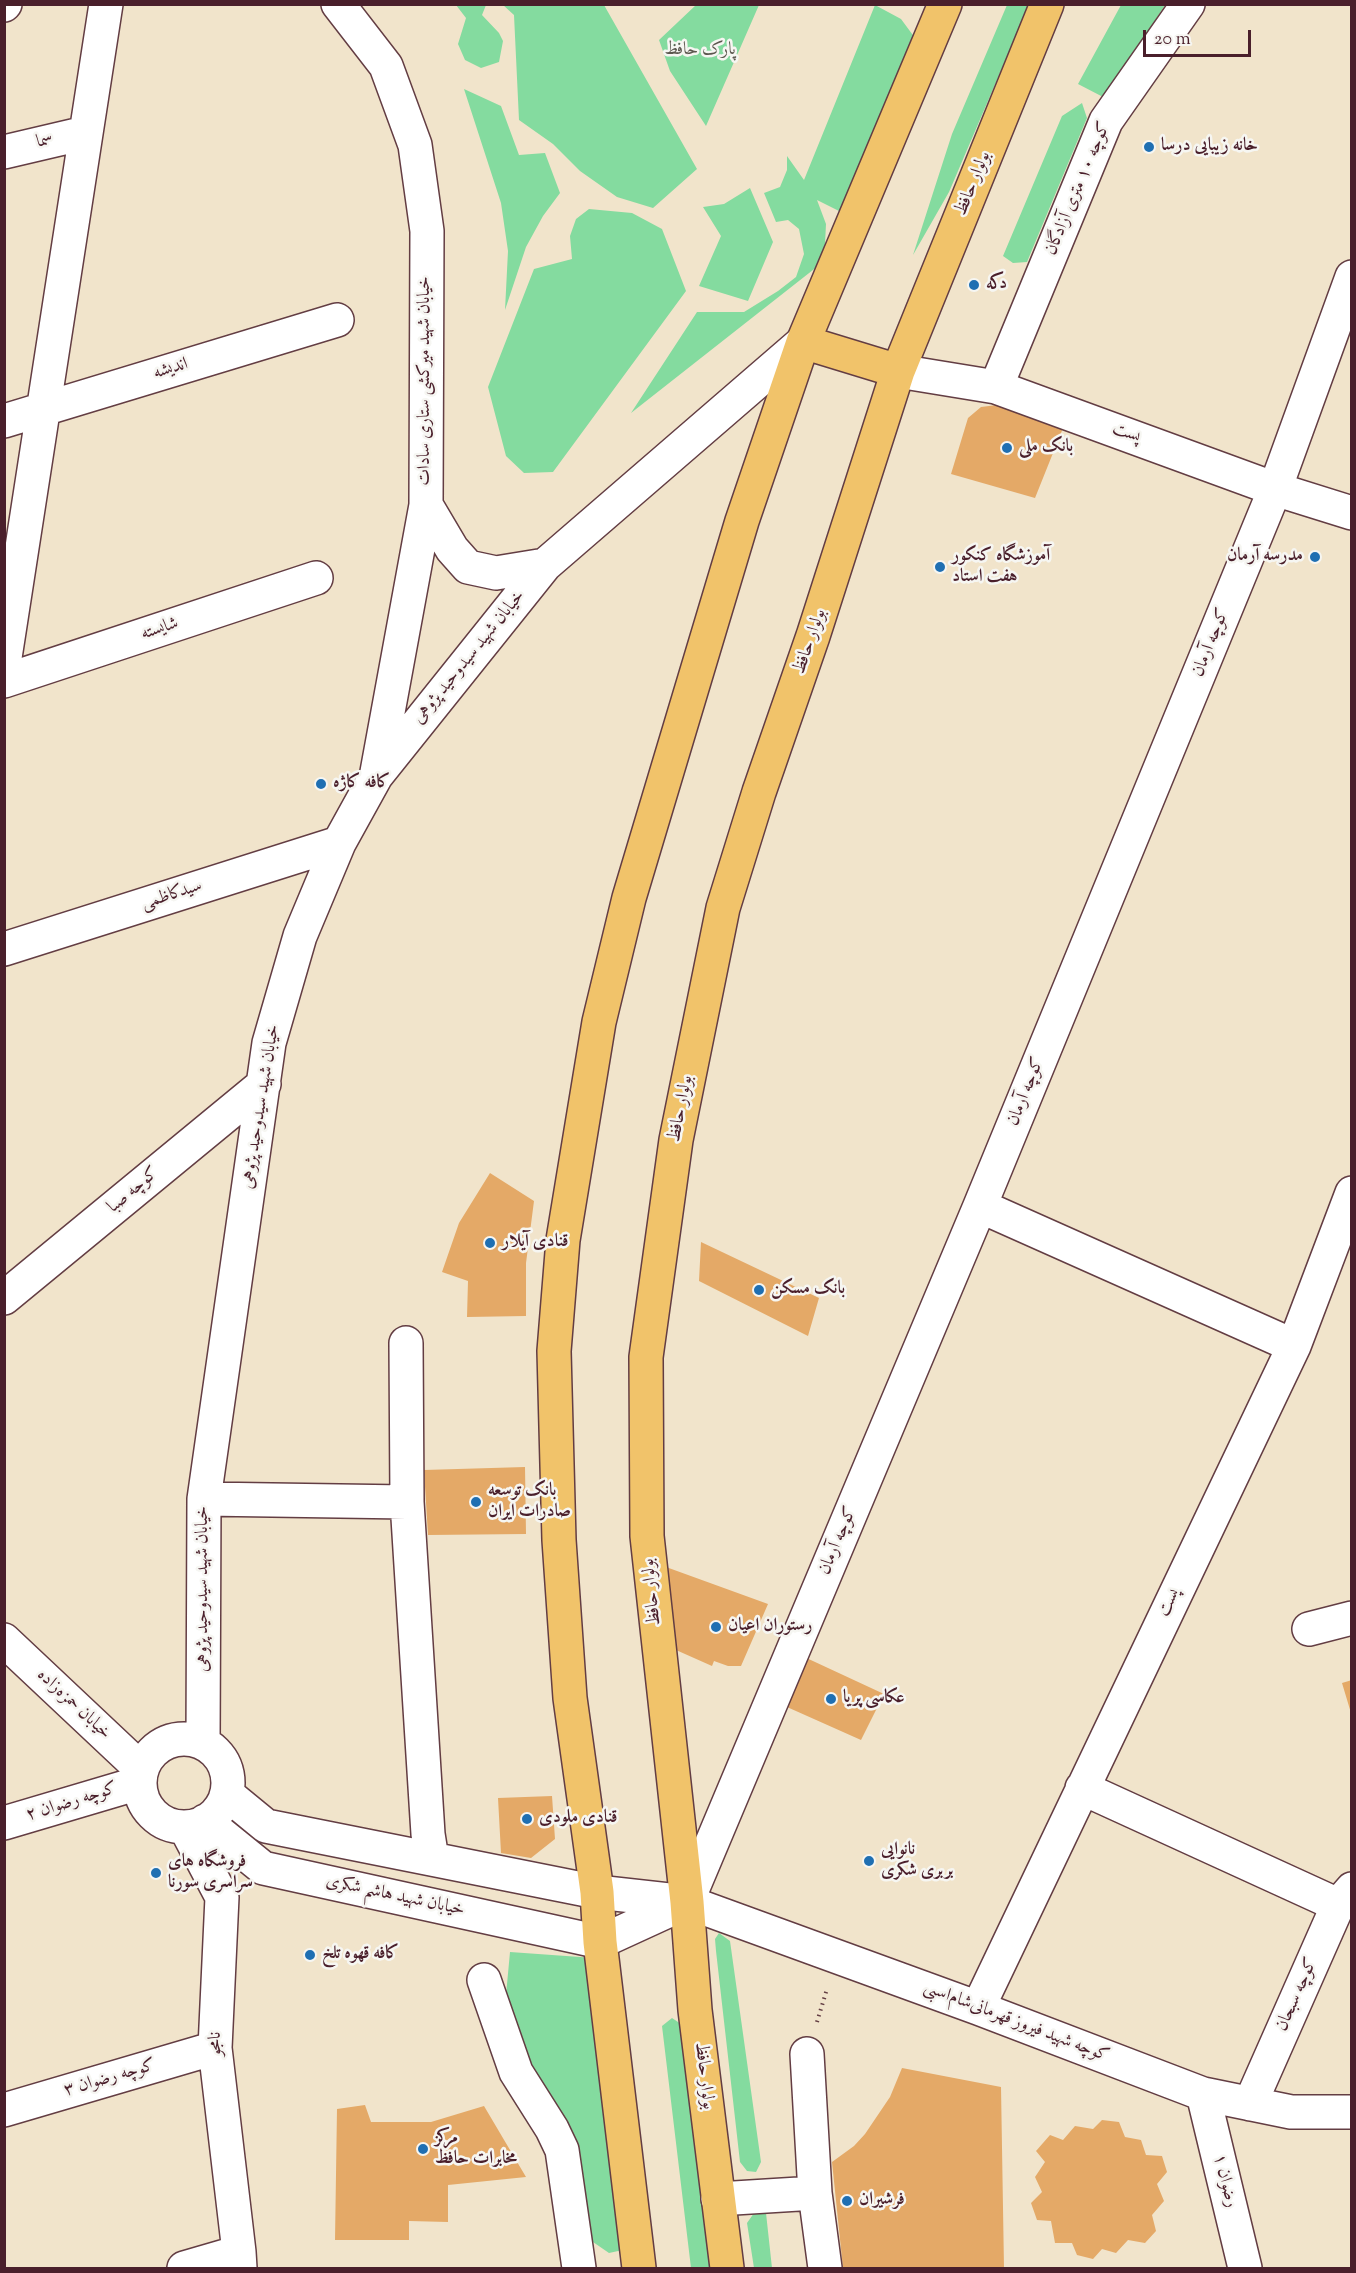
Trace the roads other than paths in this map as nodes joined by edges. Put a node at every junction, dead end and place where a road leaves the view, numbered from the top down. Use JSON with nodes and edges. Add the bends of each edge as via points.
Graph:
{"nodes":[{"id":1,"x":106,"y":4,"type":"edge"},
{"id":2,"x":338,"y":4,"type":"edge"},
{"id":3,"x":945,"y":4,"type":"edge"},
{"id":4,"x":1047,"y":4,"type":"edge"},
{"id":5,"x":1188,"y":4,"type":"edge"},
{"id":6,"x":85,"y":133,"type":"junction"},
{"id":7,"x":4,"y":152,"type":"edge"},
{"id":8,"x":1352,"y":277,"type":"edge"},
{"id":9,"x":337,"y":320,"type":"dead end"},
{"id":10,"x":803,"y":342,"type":"junction"},
{"id":11,"x":898,"y":371,"type":"junction"},
{"id":12,"x":996,"y":387,"type":"junction"},
{"id":13,"x":43,"y":408,"type":"junction"},
{"id":14,"x":4,"y":421,"type":"edge"},
{"id":15,"x":1275,"y":489,"type":"junction"},
{"id":16,"x":426,"y":505,"type":"junction"},
{"id":17,"x":1352,"y":513,"type":"edge"},
{"id":18,"x":545,"y":565,"type":"junction"},
{"id":19,"x":316,"y":578,"type":"dead end"},
{"id":20,"x":4,"y":664,"type":"edge"},
{"id":21,"x":4,"y":681,"type":"edge"},
{"id":22,"x":376,"y":776,"type":"junction"},
{"id":23,"x":339,"y":843,"type":"junction"},
{"id":24,"x":4,"y":950,"type":"edge"},
{"id":25,"x":264,"y":1084,"type":"junction"},
{"id":26,"x":1352,"y":1193,"type":"edge"},
{"id":27,"x":980,"y":1206,"type":"junction"},
{"id":28,"x":4,"y":1298,"type":"edge"},
{"id":29,"x":406,"y":1343,"type":"dead end"},
{"id":30,"x":1294,"y":1346,"type":"junction"},
{"id":31,"x":204,"y":1499,"type":"junction"},
{"id":32,"x":407,"y":1502,"type":"junction"},
{"id":33,"x":1352,"y":1618,"type":"edge"},
{"id":34,"x":1308,"y":1629,"type":"dead end"},
{"id":35,"x":4,"y":1640,"type":"edge"},
{"id":36,"x":203,"y":1743,"type":"junction"},
{"id":37,"x":140,"y":1776,"type":"junction"},
{"id":38,"x":1082,"y":1788,"type":"junction"},
{"id":39,"x":227,"y":1794,"type":"junction"},
{"id":40,"x":4,"y":1823,"type":"edge"},
{"id":41,"x":195,"y":1824,"type":"junction"},
{"id":42,"x":432,"y":1859,"type":"junction"},
{"id":43,"x":597,"y":1893,"type":"junction"},
{"id":44,"x":1345,"y":1897,"type":"edge"},
{"id":45,"x":687,"y":1902,"type":"junction"},
{"id":46,"x":600,"y":1942,"type":"junction"},
{"id":47,"x":484,"y":1980,"type":"dead end"},
{"id":48,"x":978,"y":2008,"type":"junction"},
{"id":49,"x":215,"y":2048,"type":"junction"},
{"id":50,"x":807,"y":2054,"type":"road end"},
{"id":51,"x":1203,"y":2094,"type":"junction"},
{"id":52,"x":1250,"y":2104,"type":"junction"},
{"id":53,"x":4,"y":2110,"type":"edge"},
{"id":54,"x":1352,"y":2112,"type":"edge"},
{"id":55,"x":815,"y":2193,"type":"junction"},
{"id":56,"x":718,"y":2199,"type":"junction"},
{"id":57,"x":240,"y":2260,"type":"edge"},
{"id":58,"x":184,"y":2268,"type":"edge"},
{"id":59,"x":579,"y":2268,"type":"edge"},
{"id":60,"x":639,"y":2268,"type":"edge"},
{"id":61,"x":727,"y":2268,"type":"edge"},
{"id":62,"x":825,"y":2268,"type":"edge"},
{"id":63,"x":1245,"y":2268,"type":"edge"}],
"edges":[{"from":1,"to":6,"type":"street"},
{"from":2,"to":16,"type":"street","name":"خیابان شهید میرکشی ستاری سادات","via":[[386,66],[415,145],[427,231]]},
{"from":3,"to":10,"type":"main road"},
{"from":4,"to":11,"type":"main road","name":"بولوار حافظ"},
{"from":5,"to":12,"type":"street","name":"کوچه ۱۰ متری آزادگان","via":[[1107,121]]},
{"from":6,"to":7,"type":"street","name":"سما"},
{"from":6,"to":13,"type":"street"},
{"from":8,"to":15,"type":"street","name":"کوچه آرمان"},
{"from":9,"to":13,"type":"street","name":"اندیشه"},
{"from":10,"to":11,"type":"main road"},
{"from":10,"to":18,"type":"street","name":"خیابان شهید سیدوحید پژوهی"},
{"from":10,"to":43,"type":"main road","via":[[742,521],[629,898],[599,1022],[563,1240],[554,1351],[559,1540],[570,1698]]},
{"from":11,"to":12,"type":"street","name":"پست"},
{"from":11,"to":45,"type":"main road","name":"بولوار حافظ","via":[[723,908],[676,1140],[647,1345],[647,1536]]},
{"from":12,"to":15,"type":"street","name":"پست"},
{"from":13,"to":14,"type":"street","name":"اندیشه"},
{"from":13,"to":20,"type":"street"},
{"from":15,"to":17,"type":"street","name":"پست"},
{"from":15,"to":27,"type":"street","name":"کوچه آرمان"},
{"from":16,"to":18,"type":"street","via":[[452,549],[468,567],[496,573]]},
{"from":16,"to":22,"type":"street","name":"خیابان شهید میرکشی ستاری سادات"},
{"from":18,"to":22,"type":"street","name":"خیابان شهید سیدوحید پژوهی"},
{"from":19,"to":21,"type":"street","name":"شایسته"},
{"from":22,"to":23,"type":"street","name":"خیابان شهید سیدوحید پژوهی"},
{"from":23,"to":24,"type":"street","name":"سیدکاظمی"},
{"from":23,"to":25,"type":"street","name":"خیابان شهید سیدوحید پژوهی","via":[[300,936],[269,1043]]},
{"from":25,"to":28,"type":"street","name":"کوچه صبا"},
{"from":25,"to":31,"type":"street","name":"خیابان شهید سیدوحید پژوهی"},
{"from":26,"to":30,"type":"street","name":"پست"},
{"from":27,"to":30,"type":"street"},
{"from":27,"to":45,"type":"street","name":"کوچه آرمان"},
{"from":29,"to":32,"type":"street"},
{"from":30,"to":38,"type":"street","name":"پست"},
{"from":31,"to":32,"type":"street"},
{"from":31,"to":36,"type":"street","name":"خیابان شهید سیدوحید پژوهی"},
{"from":32,"to":42,"type":"street"},
{"from":33,"to":34,"type":"street"},
{"from":35,"to":37,"type":"street","name":"خیابان حمزه‌زاده"},
{"from":36,"to":37,"type":"street","via":[[173,1740],[159,1746],[148,1757]]},
{"from":36,"to":39,"type":"street","via":[[224,1764]]},
{"from":37,"to":40,"type":"street","name":"کوچه رضوان ۲"},
{"from":37,"to":41,"type":"street","via":[[141,1797],[158,1820],[171,1826]]},
{"from":38,"to":44,"type":"street"},
{"from":38,"to":48,"type":"street","name":"پست"},
{"from":39,"to":41,"type":"street","via":[[221,1808]]},
{"from":39,"to":42,"type":"street","via":[[267,1826]]},
{"from":41,"to":46,"type":"street","name":"خیابان شهید هاشم شکری","via":[[263,1868]]},
{"from":41,"to":49,"type":"street","name":"نامجو","via":[[222,1897]]},
{"from":42,"to":43,"type":"street"},
{"from":43,"to":45,"type":"street","name":"کوچه شهید فیروز قهرمانی‌شام‌اسبی"},
{"from":43,"to":46,"type":"main road"},
{"from":44,"to":52,"type":"street","name":"کوچه سبحان"},
{"from":45,"to":46,"type":"street"},
{"from":45,"to":48,"type":"street","name":"کوچه شهید فیروز قهرمانی‌شام‌اسبی"},
{"from":45,"to":56,"type":"main road","name":"بولوار حافظ","via":[[695,2010]]},
{"from":46,"to":60,"type":"main road"},
{"from":47,"to":59,"type":"street","via":[[516,2072],[562,2150]]},
{"from":48,"to":51,"type":"street","name":"کوچه شهید فیروز قهرمانی‌شام‌اسبی"},
{"from":49,"to":53,"type":"street","name":"کوچه رضوان ۳"},
{"from":49,"to":57,"type":"street","name":"نامجو"},
{"from":50,"to":55,"type":"street"},
{"from":51,"to":52,"type":"street","name":"کوچه شهید فیروز قهرمانی‌شام‌اسبی"},
{"from":51,"to":63,"type":"street","name":"رضوان ۱"},
{"from":52,"to":54,"type":"street","name":"کوچه شهید فیروز قهرمانی‌شام‌اسبی","via":[[1291,2112]]},
{"from":55,"to":56,"type":"street"},
{"from":55,"to":62,"type":"street"},
{"from":56,"to":61,"type":"main road","name":"بولوار حافظ"},
{"from":57,"to":58,"type":"street"}]}
